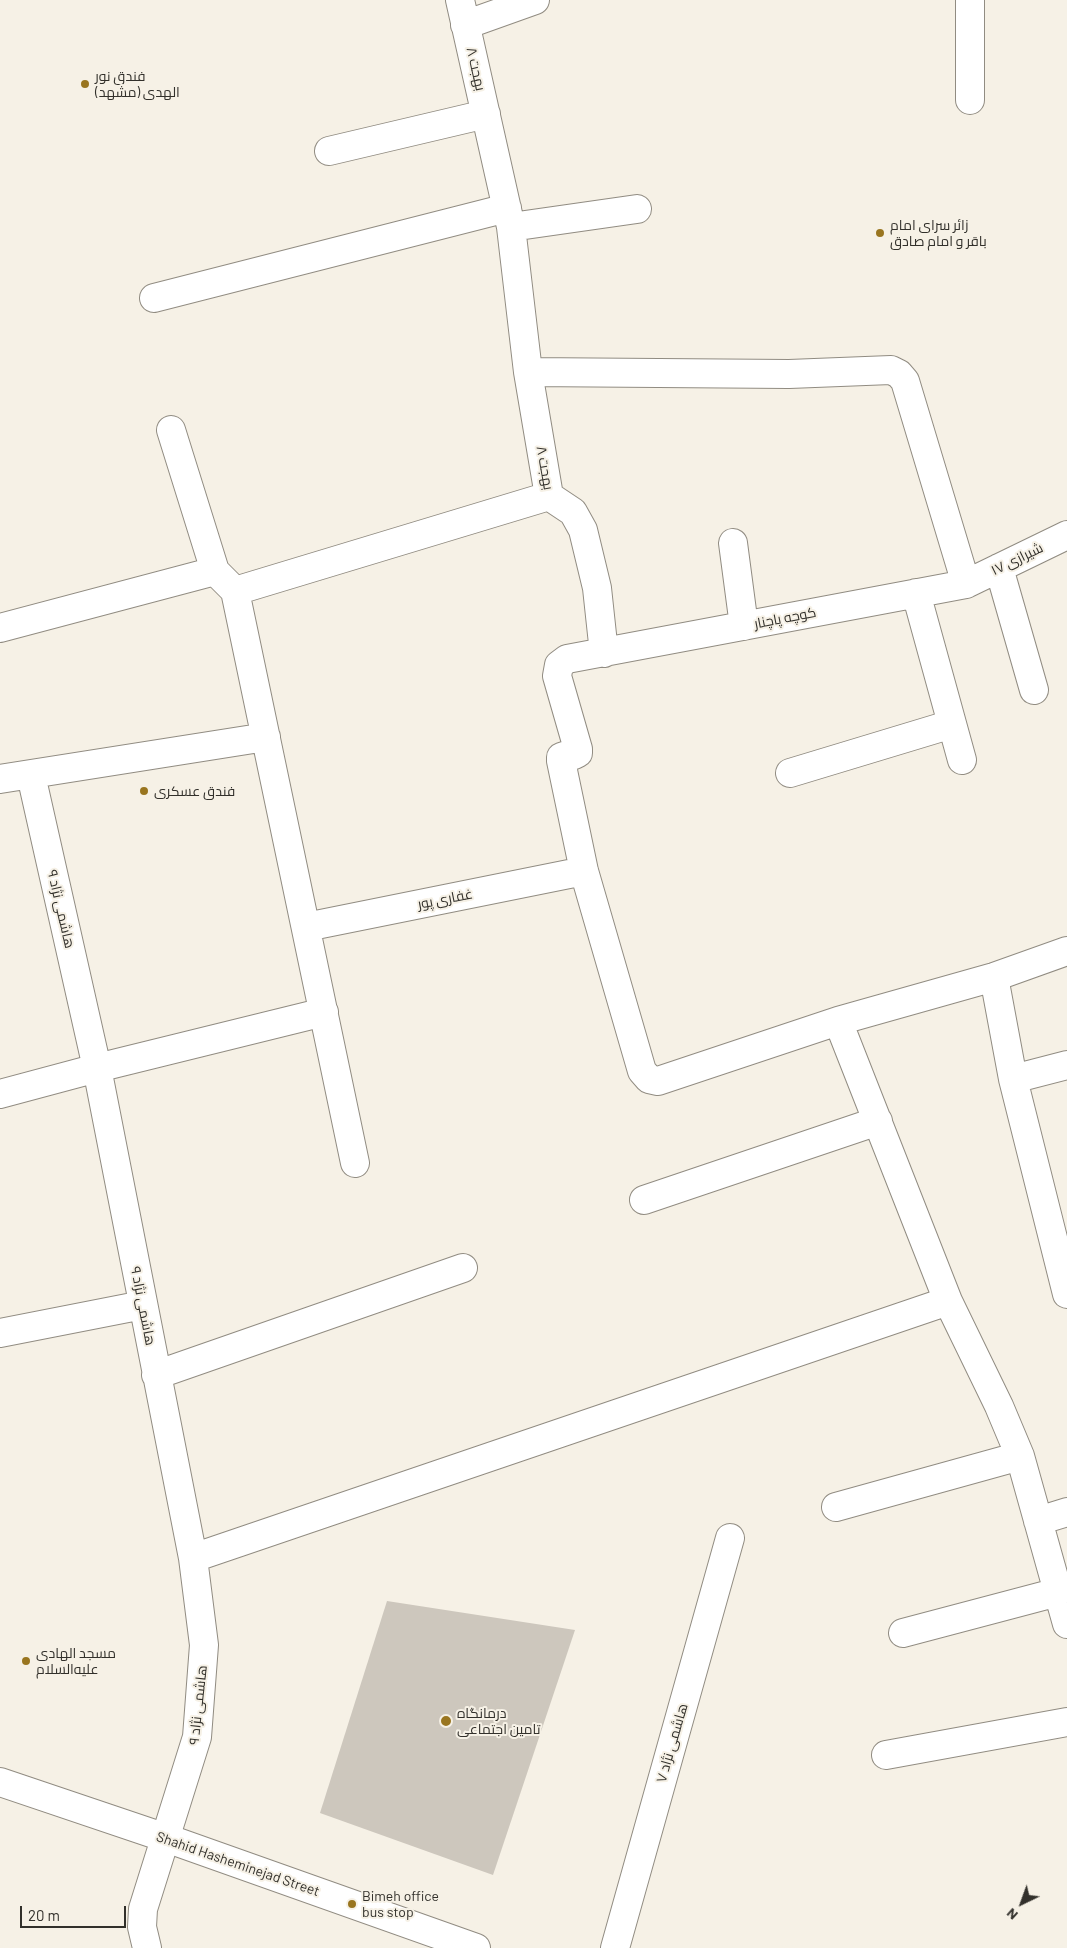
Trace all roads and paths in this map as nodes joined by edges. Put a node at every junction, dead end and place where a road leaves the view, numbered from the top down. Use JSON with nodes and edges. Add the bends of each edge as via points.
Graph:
{"nodes":[{"id":1,"x":535,"y":0,"type":"edge"},
{"id":2,"x":970,"y":0,"type":"edge"},
{"id":3,"x":463,"y":12,"type":"edge"},
{"id":4,"x":970,"y":100,"type":"dead end"},
{"id":5,"x":486,"y":114,"type":"junction"},
{"id":6,"x":329,"y":151,"type":"dead end"},
{"id":7,"x":637,"y":209,"type":"dead end"},
{"id":8,"x":509,"y":218,"type":"junction"},
{"id":9,"x":154,"y":298,"type":"dead end"},
{"id":10,"x":528,"y":372,"type":"junction"},
{"id":11,"x":171,"y":430,"type":"dead end"},
{"id":12,"x":549,"y":496,"type":"junction"},
{"id":13,"x":1067,"y":535,"type":"edge"},
{"id":14,"x":733,"y":543,"type":"dead end"},
{"id":15,"x":999,"y":568,"type":"junction"},
{"id":16,"x":215,"y":571,"type":"junction"},
{"id":17,"x":966,"y":584,"type":"junction"},
{"id":18,"x":235,"y":591,"type":"junction"},
{"id":19,"x":916,"y":593,"type":"junction"},
{"id":20,"x":744,"y":626,"type":"junction"},
{"id":21,"x":0,"y":628,"type":"edge"},
{"id":22,"x":604,"y":653,"type":"junction"},
{"id":23,"x":1034,"y":690,"type":"dead end"},
{"id":24,"x":952,"y":724,"type":"junction"},
{"id":25,"x":266,"y":737,"type":"junction"},
{"id":26,"x":962,"y":760,"type":"dead end"},
{"id":27,"x":790,"y":773,"type":"dead end"},
{"id":28,"x":31,"y":775,"type":"junction"},
{"id":29,"x":0,"y":779,"type":"edge"},
{"id":30,"x":584,"y":872,"type":"junction"},
{"id":31,"x":306,"y":927,"type":"junction"},
{"id":32,"x":1067,"y":951,"type":"edge"},
{"id":33,"x":994,"y":977,"type":"junction"},
{"id":34,"x":324,"y":1012,"type":"junction"},
{"id":35,"x":838,"y":1021,"type":"junction"},
{"id":36,"x":1067,"y":1065,"type":"edge"},
{"id":37,"x":96,"y":1068,"type":"junction"},
{"id":38,"x":1013,"y":1079,"type":"junction"},
{"id":39,"x":0,"y":1094,"type":"edge"},
{"id":40,"x":878,"y":1121,"type":"junction"},
{"id":41,"x":355,"y":1162,"type":"dead end"},
{"id":42,"x":644,"y":1200,"type":"dead end"},
{"id":43,"x":463,"y":1268,"type":"dead end"},
{"id":44,"x":1067,"y":1294,"type":"edge"},
{"id":45,"x":948,"y":1301,"type":"junction"},
{"id":46,"x":143,"y":1305,"type":"junction"},
{"id":47,"x":0,"y":1333,"type":"edge"},
{"id":48,"x":156,"y":1375,"type":"junction"},
{"id":49,"x":1020,"y":1456,"type":"junction"},
{"id":50,"x":836,"y":1508,"type":"dead end"},
{"id":51,"x":1067,"y":1512,"type":"edge"},
{"id":52,"x":1038,"y":1521,"type":"junction"},
{"id":53,"x":730,"y":1538,"type":"dead end"},
{"id":54,"x":193,"y":1558,"type":"junction"},
{"id":55,"x":1058,"y":1592,"type":"junction"},
{"id":56,"x":1067,"y":1624,"type":"edge"},
{"id":57,"x":903,"y":1633,"type":"dead end"},
{"id":58,"x":1067,"y":1722,"type":"edge"},
{"id":59,"x":886,"y":1755,"type":"dead end"},
{"id":60,"x":0,"y":1782,"type":"edge"},
{"id":61,"x":166,"y":1838,"type":"junction"},
{"id":62,"x":147,"y":1948,"type":"edge"},
{"id":63,"x":476,"y":1948,"type":"edge"},
{"id":64,"x":615,"y":1948,"type":"edge"}],
"edges":[{"from":1,"to":3,"type":"street"},
{"from":2,"to":4,"type":"street"},
{"from":3,"to":5,"type":"street","name":"بهجت ۸"},
{"from":5,"to":6,"type":"street"},
{"from":5,"to":8,"type":"street","name":"بهجت ۸"},
{"from":7,"to":8,"type":"street"},
{"from":8,"to":9,"type":"street"},
{"from":8,"to":10,"type":"street","name":"بهجت ۸"},
{"from":10,"to":12,"type":"street","name":"بهجت ۸"},
{"from":10,"to":17,"type":"street","via":[[789,374],[891,370],[905,381]]},
{"from":11,"to":16,"type":"street"},
{"from":12,"to":18,"type":"street"},
{"from":12,"to":22,"type":"street","name":"بهجت ۸","via":[[573,512],[583,530],[597,588]]},
{"from":13,"to":15,"type":"street","name":"شیرازی ۱۷"},
{"from":14,"to":20,"type":"street"},
{"from":15,"to":17,"type":"street","name":"شیرازی ۱۷"},
{"from":15,"to":23,"type":"street"},
{"from":16,"to":18,"type":"street"},
{"from":16,"to":21,"type":"street"},
{"from":17,"to":19,"type":"street","name":"کوچه پاچنار"},
{"from":18,"to":25,"type":"street"},
{"from":19,"to":20,"type":"street","name":"کوچه پاچنار"},
{"from":19,"to":24,"type":"street"},
{"from":20,"to":22,"type":"street","name":"کوچه پاچنار"},
{"from":22,"to":30,"type":"street","via":[[567,659],[559,665],[557,676],[578,749],[574,756],[564,756],[561,761]]},
{"from":24,"to":26,"type":"street"},
{"from":24,"to":27,"type":"street"},
{"from":25,"to":28,"type":"street"},
{"from":25,"to":31,"type":"street"},
{"from":28,"to":29,"type":"street"},
{"from":28,"to":37,"type":"street","name":"هاشمی نژاد ۹"},
{"from":30,"to":31,"type":"street","name":"غفاری پور"},
{"from":30,"to":35,"type":"street","via":[[642,1071],[648,1079],[658,1081]]},
{"from":31,"to":34,"type":"street"},
{"from":32,"to":33,"type":"street"},
{"from":33,"to":35,"type":"street"},
{"from":33,"to":38,"type":"street"},
{"from":34,"to":37,"type":"street"},
{"from":34,"to":41,"type":"street"},
{"from":35,"to":40,"type":"street"},
{"from":36,"to":38,"type":"street"},
{"from":37,"to":39,"type":"street"},
{"from":37,"to":46,"type":"street","name":"هاشمی نژاد ۹"},
{"from":38,"to":44,"type":"street"},
{"from":40,"to":42,"type":"street"},
{"from":40,"to":45,"type":"street"},
{"from":43,"to":48,"type":"street"},
{"from":45,"to":49,"type":"street"},
{"from":45,"to":54,"type":"street"},
{"from":46,"to":47,"type":"street"},
{"from":46,"to":48,"type":"street","name":"هاشمی نژاد ۹"},
{"from":48,"to":54,"type":"street","name":"هاشمی نژاد ۹"},
{"from":49,"to":50,"type":"street"},
{"from":49,"to":52,"type":"street"},
{"from":51,"to":52,"type":"street"},
{"from":52,"to":55,"type":"street"},
{"from":53,"to":64,"type":"street","name":"هاشمی نژاد ۷"},
{"from":54,"to":61,"type":"street","name":"هاشمی نژاد ۹","via":[[204,1645],[197,1737]]},
{"from":55,"to":56,"type":"street"},
{"from":55,"to":57,"type":"street"},
{"from":58,"to":59,"type":"street"},
{"from":60,"to":61,"type":"street","name":"Shahid Hasheminejad Street"},
{"from":61,"to":62,"type":"street","name":"هاشمی نژاد ۹","via":[[143,1909],[142,1927]]},
{"from":61,"to":63,"type":"street","name":"Shahid Hasheminejad Street"}]}
